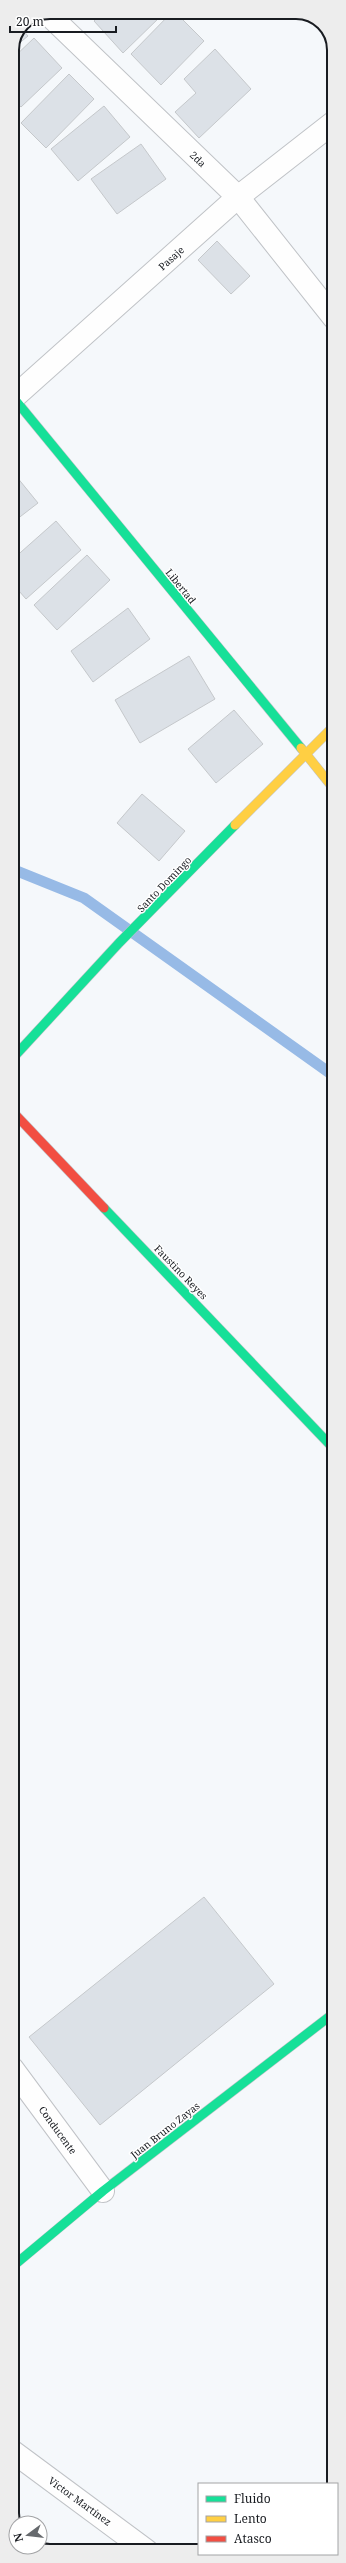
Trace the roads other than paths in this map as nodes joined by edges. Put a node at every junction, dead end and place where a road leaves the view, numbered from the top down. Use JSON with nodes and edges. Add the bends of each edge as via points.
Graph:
{"nodes":[{"id":1,"x":54,"y":19,"type":"edge"},
{"id":2,"x":327,"y":127,"type":"edge"},
{"id":3,"x":238,"y":197,"type":"junction"},
{"id":4,"x":327,"y":309,"type":"edge"},
{"id":5,"x":19,"y":393,"type":"edge"},
{"id":6,"x":19,"y":405,"type":"edge"},
{"id":7,"x":327,"y":733,"type":"edge"},
{"id":8,"x":304,"y":755,"type":"junction"},
{"id":9,"x":327,"y":781,"type":"edge"},
{"id":10,"x":19,"y":1052,"type":"edge"},
{"id":11,"x":19,"y":1118,"type":"edge"},
{"id":12,"x":327,"y":1442,"type":"edge"},
{"id":13,"x":327,"y":2018,"type":"edge"},
{"id":14,"x":19,"y":2077,"type":"edge"},
{"id":15,"x":103,"y":2191,"type":"junction"},
{"id":16,"x":19,"y":2261,"type":"edge"},
{"id":17,"x":19,"y":2456,"type":"edge"},
{"id":18,"x":138,"y":2544,"type":"edge"}],
"edges":[{"from":1,"to":3,"type":"street","name":"2da"},
{"from":2,"to":3,"type":"street","name":"Pasaje"},
{"from":3,"to":4,"type":"street","name":"2da"},
{"from":3,"to":5,"type":"street","name":"Pasaje"},
{"from":6,"to":8,"type":"street","name":"Libertad"},
{"from":7,"to":8,"type":"street","name":"Santo Domingo"},
{"from":8,"to":9,"type":"street","name":"Libertad"},
{"from":8,"to":10,"type":"street","name":"Santo Domingo"},
{"from":11,"to":12,"type":"street","name":"Faustino Reyes"},
{"from":13,"to":15,"type":"street","name":"Juan Bruno Zayas"},
{"from":14,"to":15,"type":"street","name":"Conducente"},
{"from":15,"to":16,"type":"street","name":"Juan Bruno Zayas"},
{"from":17,"to":18,"type":"street","name":"Victor Martínez"}]}
